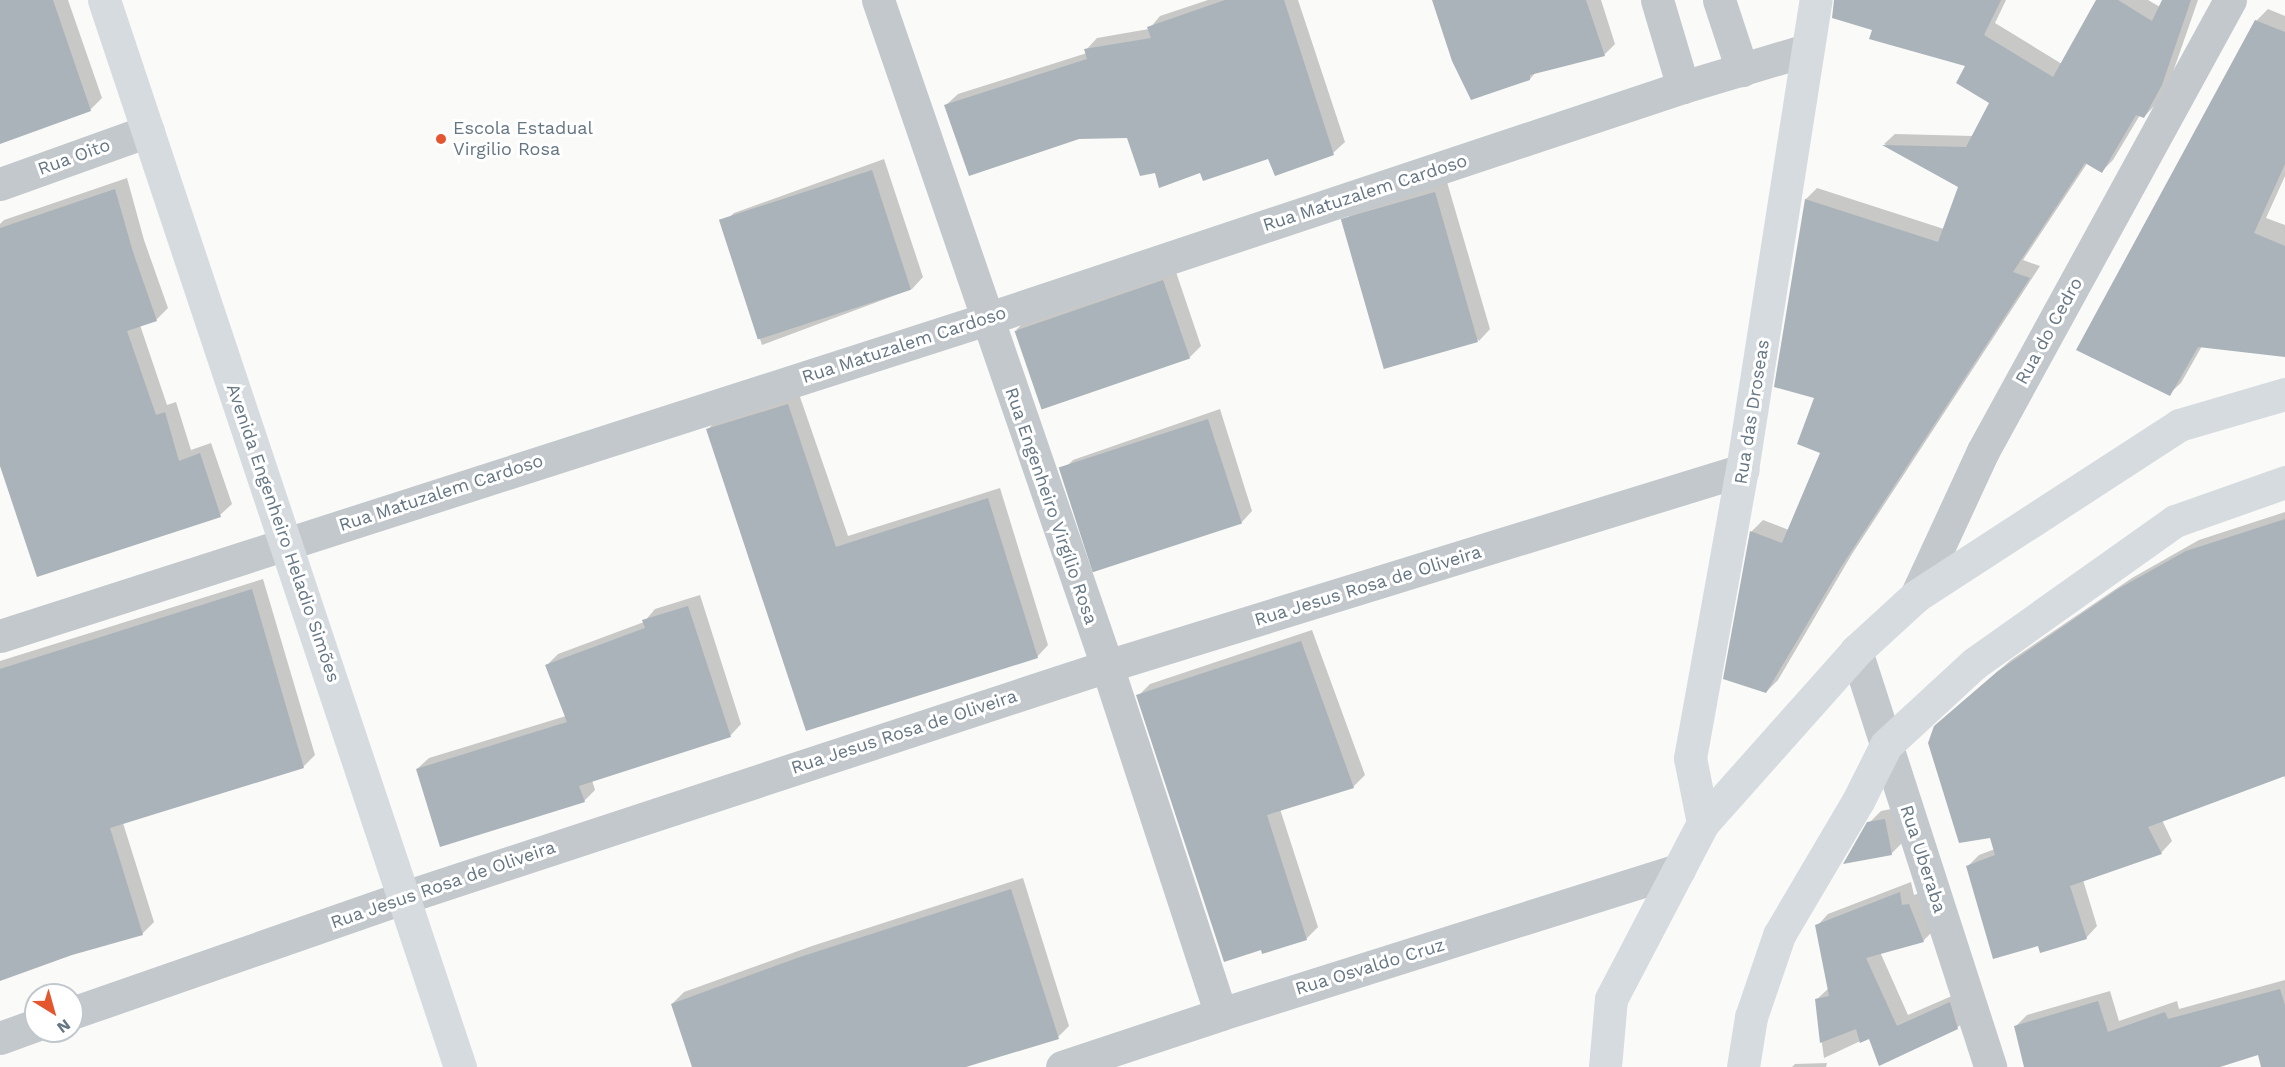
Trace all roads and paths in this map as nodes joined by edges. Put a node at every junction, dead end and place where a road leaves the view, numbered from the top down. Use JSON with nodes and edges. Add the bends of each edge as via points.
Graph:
{"nodes":[{"id":1,"x":104,"y":0,"type":"edge"},
{"id":2,"x":878,"y":0,"type":"edge"},
{"id":3,"x":1658,"y":0,"type":"edge"},
{"id":4,"x":1719,"y":0,"type":"edge"},
{"id":5,"x":1816,"y":0,"type":"edge"},
{"id":6,"x":2230,"y":0,"type":"edge"},
{"id":7,"x":1806,"y":50,"type":"junction"},
{"id":8,"x":1742,"y":70,"type":"junction"},
{"id":9,"x":1683,"y":87,"type":"junction"},
{"id":10,"x":148,"y":131,"type":"junction"},
{"id":11,"x":0,"y":184,"type":"edge"},
{"id":12,"x":986,"y":319,"type":"junction"},
{"id":13,"x":2285,"y":394,"type":"edge"},
{"id":14,"x":1743,"y":470,"type":"junction"},
{"id":15,"x":2285,"y":482,"type":"edge"},
{"id":16,"x":285,"y":543,"type":"junction"},
{"id":17,"x":1916,"y":596,"type":"junction"},
{"id":18,"x":0,"y":636,"type":"edge"},
{"id":19,"x":1856,"y":651,"type":"junction"},
{"id":20,"x":1107,"y":666,"type":"junction"},
{"id":21,"x":1886,"y":745,"type":"junction"},
{"id":22,"x":1703,"y":823,"type":"junction"},
{"id":23,"x":1678,"y":870,"type":"junction"},
{"id":24,"x":405,"y":897,"type":"junction"},
{"id":25,"x":84,"y":1009,"type":"edge"},
{"id":26,"x":1221,"y":1014,"type":"junction"},
{"id":27,"x":24,"y":1029,"type":"edge"},
{"id":28,"x":0,"y":1038,"type":"edge"},
{"id":29,"x":460,"y":1067,"type":"edge"},
{"id":30,"x":1062,"y":1067,"type":"edge"},
{"id":31,"x":1605,"y":1067,"type":"edge"},
{"id":32,"x":1743,"y":1067,"type":"edge"},
{"id":33,"x":1990,"y":1067,"type":"edge"}],
"edges":[{"from":1,"to":10,"type":"street","name":"Avenida Engenheiro Heladio Simões"},
{"from":2,"to":12,"type":"street","name":"Rua Engenheiro Virgílio Rosa"},
{"from":3,"to":9,"type":"street"},
{"from":4,"to":8,"type":"street"},
{"from":5,"to":7,"type":"street","name":"Rua das Droseas"},
{"from":6,"to":17,"type":"street","name":"Rua do Cedro","via":[[1983,451]]},
{"from":7,"to":8,"type":"street","name":"Rua Matuzalem Cardoso"},
{"from":7,"to":14,"type":"street","name":"Rua das Droseas"},
{"from":8,"to":9,"type":"street","name":"Rua Matuzalem Cardoso"},
{"from":9,"to":12,"type":"street","name":"Rua Matuzalem Cardoso"},
{"from":10,"to":11,"type":"street","name":"Rua Oito"},
{"from":10,"to":16,"type":"street","name":"Avenida Engenheiro Heladio Simões"},
{"from":12,"to":16,"type":"street","name":"Rua Matuzalem Cardoso"},
{"from":12,"to":20,"type":"street","name":"Rua Engenheiro Virgílio Rosa"},
{"from":13,"to":17,"type":"street","via":[[2179,425]]},
{"from":14,"to":20,"type":"street","name":"Rua Jesus Rosa de Oliveira"},
{"from":14,"to":22,"type":"street","name":"Rua das Droseas","via":[[1690,758]]},
{"from":15,"to":21,"type":"street","via":[[2175,521],[1975,663]]},
{"from":16,"to":18,"type":"street","name":"Rua Matuzalem Cardoso"},
{"from":16,"to":24,"type":"street","name":"Avenida Engenheiro Heladio Simões"},
{"from":17,"to":19,"type":"street","name":"Rua do Cedro"},
{"from":19,"to":21,"type":"street","name":"Rua Uberaba"},
{"from":19,"to":22,"type":"street","name":"Rua do Cedro"},
{"from":20,"to":24,"type":"street","name":"Rua Jesus Rosa de Oliveira"},
{"from":20,"to":26,"type":"street","name":"Rua Engenheiro Virgílio Rosa"},
{"from":21,"to":32,"type":"street","via":[[1858,801],[1779,935],[1750,1017]]},
{"from":21,"to":33,"type":"street","name":"Rua Uberaba"},
{"from":22,"to":23,"type":"street","name":"Rua do Cedro"},
{"from":23,"to":26,"type":"street","name":"Rua Osvaldo Cruz"},
{"from":23,"to":31,"type":"street","name":"Rua do Cedro","via":[[1611,999]]},
{"from":24,"to":25,"type":"street","name":"Rua Jesus Rosa de Oliveira"},
{"from":24,"to":29,"type":"street","name":"Avenida Engenheiro Heladio Simões"},
{"from":26,"to":30,"type":"street","name":"Rua Osvaldo Cruz"},
{"from":27,"to":28,"type":"street"}]}
